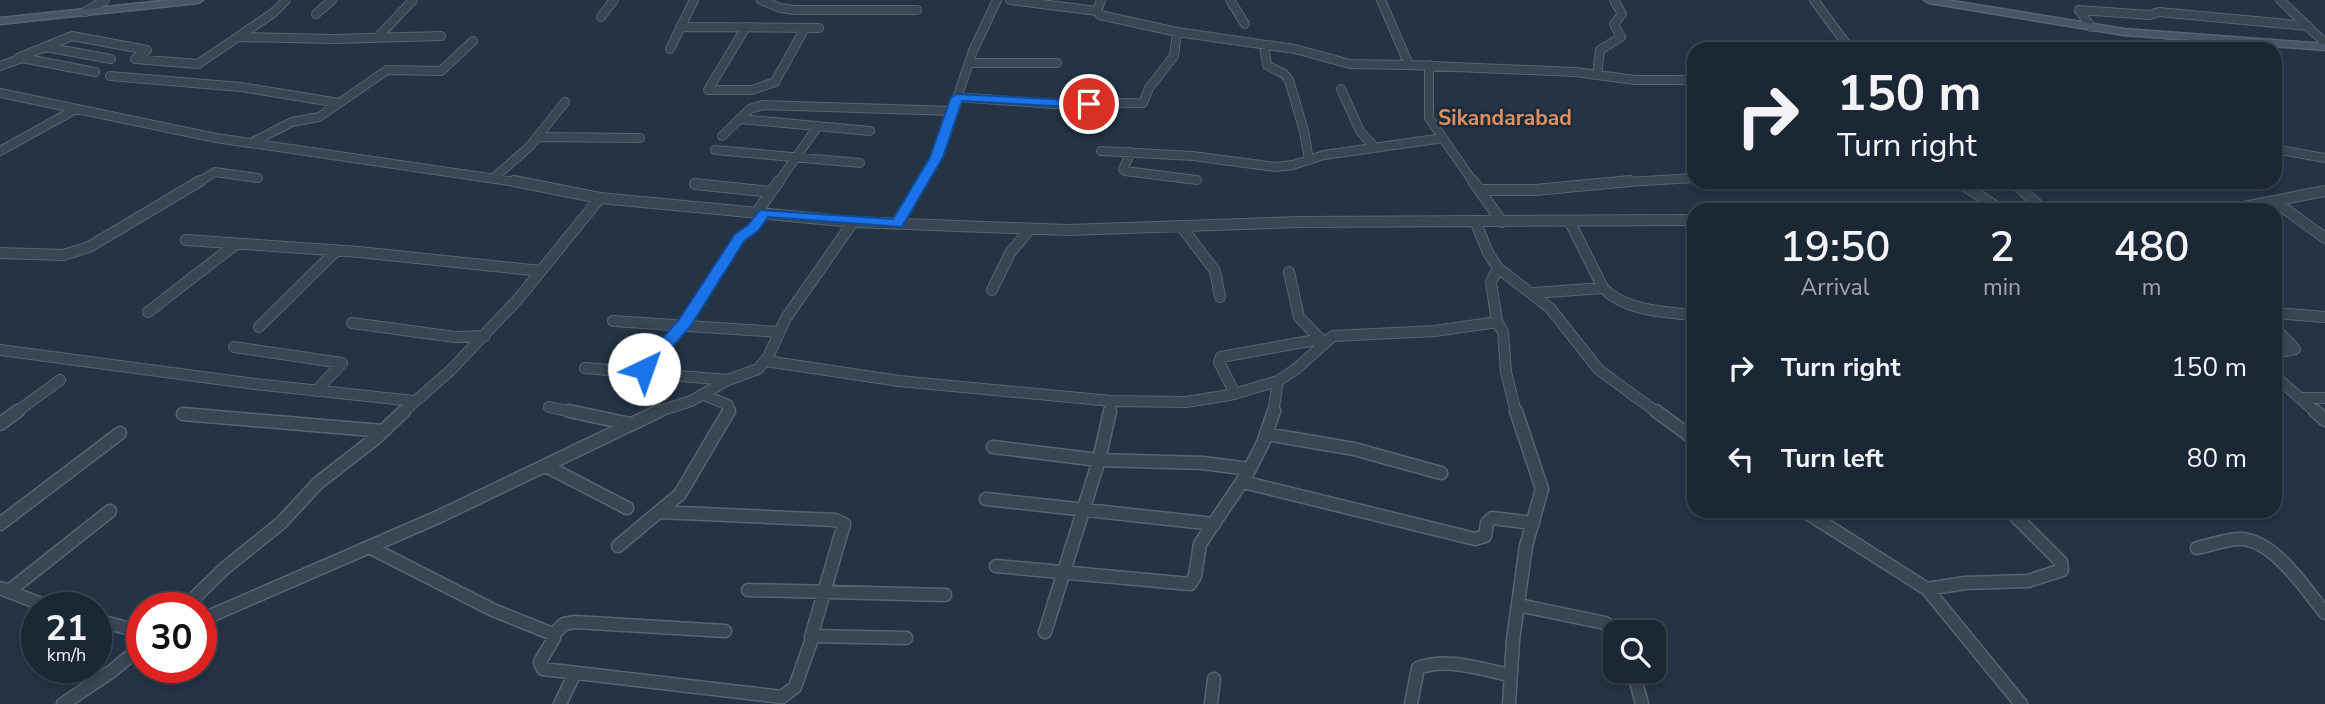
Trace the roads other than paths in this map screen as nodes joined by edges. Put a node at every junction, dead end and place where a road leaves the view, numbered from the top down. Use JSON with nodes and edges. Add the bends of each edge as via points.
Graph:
{"nodes":[{"id":1,"x":105,"y":0,"type":"edge"},
{"id":2,"x":198,"y":0,"type":"edge"},
{"id":3,"x":286,"y":0,"type":"edge"},
{"id":4,"x":332,"y":0,"type":"edge"},
{"id":5,"x":412,"y":0,"type":"edge"},
{"id":6,"x":614,"y":0,"type":"edge"},
{"id":7,"x":694,"y":0,"type":"edge"},
{"id":8,"x":761,"y":0,"type":"edge"},
{"id":9,"x":997,"y":0,"type":"edge"},
{"id":10,"x":1010,"y":0,"type":"edge"},
{"id":11,"x":1101,"y":0,"type":"edge"},
{"id":12,"x":1230,"y":0,"type":"edge"},
{"id":13,"x":1381,"y":0,"type":"edge"},
{"id":14,"x":1614,"y":0,"type":"edge"},
{"id":15,"x":1814,"y":0,"type":"edge"},
{"id":16,"x":1929,"y":0,"type":"edge"},
{"id":17,"x":2280,"y":0,"type":"edge"},
{"id":18,"x":917,"y":10,"type":"dead end"},
{"id":19,"x":1097,"y":11,"type":"junction"},
{"id":20,"x":85,"y":12,"type":"junction"},
{"id":21,"x":316,"y":14,"type":"dead end"},
{"id":22,"x":601,"y":18,"type":"dead end"},
{"id":23,"x":0,"y":21,"type":"edge"},
{"id":24,"x":1245,"y":24,"type":"dead end"},
{"id":25,"x":2308,"y":26,"type":"junction"},
{"id":26,"x":680,"y":27,"type":"junction"},
{"id":27,"x":746,"y":27,"type":"junction"},
{"id":28,"x":2091,"y":27,"type":"junction"},
{"id":29,"x":805,"y":28,"type":"junction"},
{"id":30,"x":819,"y":28,"type":"dead end"},
{"id":31,"x":1177,"y":32,"type":"junction"},
{"id":32,"x":441,"y":36,"type":"dead end"},
{"id":33,"x":237,"y":37,"type":"junction"},
{"id":34,"x":377,"y":38,"type":"junction"},
{"id":35,"x":473,"y":41,"type":"dead end"},
{"id":36,"x":2228,"y":41,"type":"junction"},
{"id":37,"x":1845,"y":42,"type":"edge"},
{"id":38,"x":2222,"y":42,"type":"edge"},
{"id":39,"x":2252,"y":42,"type":"edge"},
{"id":40,"x":2282,"y":43,"type":"edge"},
{"id":41,"x":1264,"y":45,"type":"junction"},
{"id":42,"x":2325,"y":45,"type":"edge"},
{"id":43,"x":43,"y":47,"type":"junction"},
{"id":44,"x":670,"y":49,"type":"dead end"},
{"id":45,"x":18,"y":58,"type":"junction"},
{"id":46,"x":111,"y":59,"type":"dead end"},
{"id":47,"x":969,"y":63,"type":"junction"},
{"id":48,"x":1057,"y":63,"type":"dead end"},
{"id":49,"x":1409,"y":65,"type":"junction"},
{"id":50,"x":1429,"y":65,"type":"junction"},
{"id":51,"x":0,"y":66,"type":"edge"},
{"id":52,"x":95,"y":72,"type":"dead end"},
{"id":53,"x":1597,"y":75,"type":"junction"},
{"id":54,"x":110,"y":76,"type":"dead end"},
{"id":55,"x":1687,"y":80,"type":"edge"},
{"id":56,"x":1341,"y":89,"type":"dead end"},
{"id":57,"x":0,"y":93,"type":"edge"},
{"id":58,"x":957,"y":97,"type":"junction"},
{"id":59,"x":565,"y":102,"type":"dead end"},
{"id":60,"x":339,"y":103,"type":"junction"},
{"id":61,"x":76,"y":108,"type":"junction"},
{"id":62,"x":953,"y":111,"type":"junction"},
{"id":63,"x":740,"y":119,"type":"junction"},
{"id":64,"x":818,"y":126,"type":"junction"},
{"id":65,"x":870,"y":131,"type":"dead end"},
{"id":66,"x":722,"y":136,"type":"dead end"},
{"id":67,"x":538,"y":137,"type":"junction"},
{"id":68,"x":640,"y":138,"type":"dead end"},
{"id":69,"x":1443,"y":138,"type":"junction"},
{"id":70,"x":252,"y":143,"type":"junction"},
{"id":71,"x":1375,"y":148,"type":"junction"},
{"id":72,"x":715,"y":150,"type":"dead end"},
{"id":73,"x":2282,"y":150,"type":"edge"},
{"id":74,"x":0,"y":151,"type":"edge"},
{"id":75,"x":1101,"y":151,"type":"dead end"},
{"id":76,"x":1131,"y":152,"type":"junction"},
{"id":77,"x":796,"y":157,"type":"junction"},
{"id":78,"x":2325,"y":158,"type":"edge"},
{"id":79,"x":1309,"y":160,"type":"junction"},
{"id":80,"x":860,"y":163,"type":"dead end"},
{"id":81,"x":495,"y":177,"type":"junction"},
{"id":82,"x":258,"y":178,"type":"dead end"},
{"id":83,"x":1687,"y":178,"type":"edge"},
{"id":84,"x":1196,"y":180,"type":"dead end"},
{"id":85,"x":695,"y":184,"type":"dead end"},
{"id":86,"x":1970,"y":189,"type":"edge"},
{"id":87,"x":2021,"y":189,"type":"edge"},
{"id":88,"x":1482,"y":190,"type":"junction"},
{"id":89,"x":2325,"y":191,"type":"edge"},
{"id":90,"x":771,"y":192,"type":"junction"},
{"id":91,"x":2309,"y":193,"type":"junction"},
{"id":92,"x":600,"y":198,"type":"junction"},
{"id":93,"x":2274,"y":201,"type":"junction"},
{"id":94,"x":2325,"y":202,"type":"edge"},
{"id":95,"x":1990,"y":203,"type":"edge"},
{"id":96,"x":2036,"y":203,"type":"edge"},
{"id":97,"x":2264,"y":203,"type":"edge"},
{"id":98,"x":2277,"y":203,"type":"edge"},
{"id":99,"x":2282,"y":207,"type":"edge"},
{"id":100,"x":761,"y":213,"type":"junction"},
{"id":101,"x":1687,"y":220,"type":"edge"},
{"id":102,"x":853,"y":222,"type":"junction"},
{"id":103,"x":1502,"y":222,"type":"junction"},
{"id":104,"x":1570,"y":222,"type":"junction"},
{"id":105,"x":1476,"y":223,"type":"junction"},
{"id":106,"x":897,"y":224,"type":"junction"},
{"id":107,"x":1181,"y":226,"type":"junction"},
{"id":108,"x":1030,"y":229,"type":"junction"},
{"id":109,"x":2325,"y":238,"type":"edge"},
{"id":110,"x":186,"y":240,"type":"dead end"},
{"id":111,"x":236,"y":244,"type":"junction"},
{"id":112,"x":336,"y":251,"type":"junction"},
{"id":113,"x":0,"y":253,"type":"edge"},
{"id":114,"x":1498,"y":268,"type":"junction"},
{"id":115,"x":541,"y":271,"type":"junction"},
{"id":116,"x":1289,"y":272,"type":"dead end"},
{"id":117,"x":1604,"y":288,"type":"junction"},
{"id":118,"x":992,"y":290,"type":"dead end"},
{"id":119,"x":1533,"y":293,"type":"junction"},
{"id":120,"x":1220,"y":297,"type":"dead end"},
{"id":121,"x":148,"y":312,"type":"dead end"},
{"id":122,"x":1687,"y":314,"type":"edge"},
{"id":123,"x":2282,"y":314,"type":"edge"},
{"id":124,"x":2325,"y":317,"type":"edge"},
{"id":125,"x":613,"y":321,"type":"dead end"},
{"id":126,"x":1497,"y":322,"type":"junction"},
{"id":127,"x":352,"y":323,"type":"dead end"},
{"id":128,"x":684,"y":324,"type":"junction"},
{"id":129,"x":259,"y":327,"type":"dead end"},
{"id":130,"x":778,"y":332,"type":"junction"},
{"id":131,"x":2282,"y":335,"type":"edge"},
{"id":132,"x":485,"y":336,"type":"junction"},
{"id":133,"x":1323,"y":341,"type":"junction"},
{"id":134,"x":234,"y":347,"type":"dead end"},
{"id":135,"x":0,"y":350,"type":"edge"},
{"id":136,"x":2282,"y":352,"type":"edge"},
{"id":137,"x":766,"y":361,"type":"junction"},
{"id":138,"x":585,"y":368,"type":"dead end"},
{"id":139,"x":645,"y":373,"type":"junction"},
{"id":140,"x":60,"y":380,"type":"dead end"},
{"id":141,"x":728,"y":380,"type":"junction"},
{"id":142,"x":1278,"y":381,"type":"junction"},
{"id":143,"x":2282,"y":382,"type":"edge"},
{"id":144,"x":316,"y":391,"type":"junction"},
{"id":145,"x":1235,"y":394,"type":"junction"},
{"id":146,"x":704,"y":395,"type":"junction"},
{"id":147,"x":2299,"y":398,"type":"junction"},
{"id":148,"x":2325,"y":398,"type":"edge"},
{"id":149,"x":414,"y":401,"type":"junction"},
{"id":150,"x":1112,"y":401,"type":"junction"},
{"id":151,"x":549,"y":407,"type":"dead end"},
{"id":152,"x":183,"y":414,"type":"dead end"},
{"id":153,"x":2325,"y":420,"type":"edge"},
{"id":154,"x":0,"y":424,"type":"edge"},
{"id":155,"x":630,"y":424,"type":"junction"},
{"id":156,"x":383,"y":431,"type":"junction"},
{"id":157,"x":120,"y":433,"type":"dead end"},
{"id":158,"x":1266,"y":434,"type":"junction"},
{"id":159,"x":1687,"y":434,"type":"edge"},
{"id":160,"x":993,"y":447,"type":"dead end"},
{"id":161,"x":1099,"y":460,"type":"junction"},
{"id":162,"x":546,"y":466,"type":"junction"},
{"id":163,"x":1249,"y":469,"type":"junction"},
{"id":164,"x":1441,"y":473,"type":"dead end"},
{"id":165,"x":1242,"y":482,"type":"junction"},
{"id":166,"x":986,"y":499,"type":"dead end"},
{"id":167,"x":627,"y":508,"type":"dead end"},
{"id":168,"x":110,"y":511,"type":"dead end"},
{"id":169,"x":661,"y":512,"type":"junction"},
{"id":170,"x":1082,"y":512,"type":"junction"},
{"id":171,"x":1815,"y":518,"type":"edge"},
{"id":172,"x":2017,"y":518,"type":"edge"},
{"id":173,"x":1533,"y":523,"type":"junction"},
{"id":174,"x":0,"y":524,"type":"edge"},
{"id":175,"x":1214,"y":524,"type":"junction"},
{"id":176,"x":618,"y":546,"type":"dead end"},
{"id":177,"x":369,"y":547,"type":"junction"},
{"id":178,"x":2197,"y":548,"type":"dead end"},
{"id":179,"x":996,"y":566,"type":"dead end"},
{"id":180,"x":1063,"y":573,"type":"junction"},
{"id":181,"x":4,"y":589,"type":"edge"},
{"id":182,"x":1927,"y":589,"type":"junction"},
{"id":183,"x":748,"y":590,"type":"dead end"},
{"id":184,"x":200,"y":592,"type":"edge"},
{"id":185,"x":824,"y":593,"type":"junction"},
{"id":186,"x":945,"y":595,"type":"dead end"},
{"id":187,"x":21,"y":596,"type":"edge"},
{"id":188,"x":1518,"y":605,"type":"junction"},
{"id":189,"x":217,"y":613,"type":"edge"},
{"id":190,"x":2325,"y":613,"type":"edge"},
{"id":191,"x":1603,"y":623,"type":"edge"},
{"id":192,"x":724,"y":631,"type":"dead end"},
{"id":193,"x":1045,"y":632,"type":"dead end"},
{"id":194,"x":553,"y":635,"type":"junction"},
{"id":195,"x":811,"y":637,"type":"junction"},
{"id":196,"x":906,"y":638,"type":"dead end"},
{"id":197,"x":126,"y":659,"type":"edge"},
{"id":198,"x":575,"y":673,"type":"junction"},
{"id":199,"x":1510,"y":675,"type":"junction"},
{"id":200,"x":1214,"y":679,"type":"dead end"},
{"id":201,"x":1636,"y":683,"type":"edge"},
{"id":202,"x":63,"y":704,"type":"edge"},
{"id":203,"x":560,"y":704,"type":"edge"},
{"id":204,"x":1211,"y":704,"type":"edge"},
{"id":205,"x":1411,"y":704,"type":"edge"},
{"id":206,"x":1509,"y":704,"type":"edge"},
{"id":207,"x":1642,"y":704,"type":"edge"},
{"id":208,"x":2021,"y":704,"type":"edge"}],
"edges":[{"from":1,"to":20,"type":"street"},
{"from":2,"to":20,"type":"main road"},
{"from":3,"to":33,"type":"street"},
{"from":4,"to":21,"type":"street"},
{"from":5,"to":34,"type":"street"},
{"from":6,"to":22,"type":"street"},
{"from":7,"to":26,"type":"street"},
{"from":8,"to":18,"type":"street","via":[[795,10]]},
{"from":9,"to":47,"type":"street"},
{"from":10,"to":19,"type":"street"},
{"from":11,"to":19,"type":"street"},
{"from":12,"to":24,"type":"street"},
{"from":13,"to":49,"type":"street"},
{"from":14,"to":53,"type":"street","via":[[1622,14],[1614,24],[1621,37],[1600,50]]},
{"from":15,"to":37,"type":"street"},
{"from":16,"to":28,"type":"main road"},
{"from":17,"to":25,"type":"street"},
{"from":19,"to":31,"type":"street"},
{"from":20,"to":23,"type":"main road"},
{"from":25,"to":28,"type":"street","via":[[2159,12],[2079,10]]},
{"from":25,"to":42,"type":"street"},
{"from":26,"to":27,"type":"street"},
{"from":26,"to":44,"type":"street"},
{"from":27,"to":29,"type":"street"},
{"from":27,"to":29,"type":"street","via":[[708,90],[770,86]]},
{"from":28,"to":36,"type":"main road"},
{"from":29,"to":30,"type":"street"},
{"from":31,"to":41,"type":"street"},
{"from":31,"to":58,"type":"street","via":[[1174,56],[1142,104]]},
{"from":32,"to":34,"type":"street"},
{"from":33,"to":34,"type":"street"},
{"from":33,"to":43,"type":"street","via":[[195,65],[137,60],[134,58],[145,49],[72,36]]},
{"from":35,"to":60,"type":"street","via":[[441,71],[387,70]]},
{"from":36,"to":38,"type":"street"},
{"from":36,"to":39,"type":"main road"},
{"from":40,"to":42,"type":"main road"},
{"from":41,"to":49,"type":"street","via":[[1295,48],[1350,64]]},
{"from":41,"to":79,"type":"street","via":[[1268,67],[1289,80]]},
{"from":43,"to":45,"type":"street"},
{"from":43,"to":46,"type":"street"},
{"from":45,"to":51,"type":"street"},
{"from":45,"to":52,"type":"street"},
{"from":47,"to":48,"type":"street"},
{"from":47,"to":58,"type":"street"},
{"from":49,"to":50,"type":"street"},
{"from":50,"to":53,"type":"street"},
{"from":50,"to":69,"type":"street","via":[[1428,114]]},
{"from":53,"to":55,"type":"street"},
{"from":54,"to":60,"type":"street","via":[[242,87]]},
{"from":56,"to":71,"type":"street","via":[[1360,131]]},
{"from":57,"to":61,"type":"street"},
{"from":58,"to":62,"type":"street"},
{"from":59,"to":67,"type":"street"},
{"from":60,"to":70,"type":"street","via":[[314,119],[292,122]]},
{"from":61,"to":70,"type":"street"},
{"from":61,"to":74,"type":"street"},
{"from":62,"to":63,"type":"street","via":[[767,105],[754,107]]},
{"from":62,"to":106,"type":"street","via":[[936,157]]},
{"from":63,"to":64,"type":"street"},
{"from":63,"to":66,"type":"street"},
{"from":64,"to":65,"type":"street"},
{"from":64,"to":77,"type":"street"},
{"from":67,"to":68,"type":"street"},
{"from":67,"to":81,"type":"street"},
{"from":69,"to":71,"type":"street"},
{"from":69,"to":88,"type":"street"},
{"from":70,"to":81,"type":"street"},
{"from":71,"to":79,"type":"street"},
{"from":72,"to":77,"type":"street"},
{"from":73,"to":78,"type":"street"},
{"from":75,"to":76,"type":"street"},
{"from":76,"to":79,"type":"street","via":[[1275,167]]},
{"from":76,"to":84,"type":"street","via":[[1125,172]]},
{"from":77,"to":80,"type":"street"},
{"from":77,"to":90,"type":"street"},
{"from":81,"to":92,"type":"street"},
{"from":82,"to":113,"type":"street","via":[[215,172],[73,253]]},
{"from":83,"to":88,"type":"street","via":[[1516,192]]},
{"from":85,"to":90,"type":"street"},
{"from":86,"to":95,"type":"street"},
{"from":87,"to":96,"type":"street"},
{"from":88,"to":103,"type":"street"},
{"from":89,"to":91,"type":"street"},
{"from":90,"to":100,"type":"street"},
{"from":91,"to":93,"type":"street"},
{"from":91,"to":94,"type":"street"},
{"from":92,"to":100,"type":"street"},
{"from":92,"to":115,"type":"street"},
{"from":93,"to":97,"type":"street"},
{"from":93,"to":98,"type":"street"},
{"from":99,"to":109,"type":"street"},
{"from":100,"to":102,"type":"street"},
{"from":100,"to":128,"type":"street","via":[[753,228],[740,237]]},
{"from":101,"to":104,"type":"street"},
{"from":102,"to":106,"type":"street"},
{"from":102,"to":130,"type":"street"},
{"from":103,"to":104,"type":"street"},
{"from":103,"to":105,"type":"street"},
{"from":104,"to":117,"type":"street"},
{"from":105,"to":107,"type":"street"},
{"from":105,"to":114,"type":"street"},
{"from":106,"to":108,"type":"street"},
{"from":107,"to":108,"type":"street"},
{"from":107,"to":120,"type":"street","via":[[1215,271]]},
{"from":108,"to":118,"type":"street","via":[[1010,253]]},
{"from":110,"to":111,"type":"street"},
{"from":111,"to":112,"type":"street"},
{"from":111,"to":121,"type":"street"},
{"from":112,"to":115,"type":"street"},
{"from":112,"to":129,"type":"street"},
{"from":114,"to":119,"type":"street"},
{"from":114,"to":126,"type":"street","via":[[1491,282]]},
{"from":115,"to":132,"type":"street"},
{"from":116,"to":133,"type":"street","via":[[1299,317]]},
{"from":117,"to":119,"type":"street"},
{"from":117,"to":122,"type":"street","via":[[1622,302]]},
{"from":119,"to":159,"type":"street","via":[[1556,314],[1599,370]]},
{"from":123,"to":124,"type":"street"},
{"from":125,"to":128,"type":"street"},
{"from":126,"to":133,"type":"street","via":[[1417,332],[1341,334]]},
{"from":126,"to":173,"type":"street","via":[[1503,332],[1506,372],[1520,429],[1542,489]]},
{"from":127,"to":132,"type":"street","via":[[456,337]]},
{"from":128,"to":130,"type":"street"},
{"from":128,"to":139,"type":"street","via":[[645,367]]},
{"from":130,"to":137,"type":"street"},
{"from":131,"to":136,"type":"street","via":[[2295,349]]},
{"from":132,"to":149,"type":"street"},
{"from":133,"to":142,"type":"street"},
{"from":133,"to":145,"type":"street","via":[[1221,357],[1219,362]]},
{"from":134,"to":144,"type":"street","via":[[342,363]]},
{"from":135,"to":144,"type":"street"},
{"from":137,"to":141,"type":"street","via":[[752,372]]},
{"from":137,"to":150,"type":"street","via":[[898,381]]},
{"from":138,"to":139,"type":"street"},
{"from":139,"to":141,"type":"street"},
{"from":140,"to":154,"type":"street"},
{"from":141,"to":146,"type":"street"},
{"from":142,"to":145,"type":"street"},
{"from":142,"to":158,"type":"street"},
{"from":143,"to":147,"type":"street"},
{"from":144,"to":149,"type":"street"},
{"from":145,"to":150,"type":"street","via":[[1186,402]]},
{"from":146,"to":155,"type":"street"},
{"from":146,"to":169,"type":"street","via":[[727,405],[729,413],[687,485]]},
{"from":147,"to":148,"type":"street"},
{"from":147,"to":153,"type":"street"},
{"from":149,"to":156,"type":"street"},
{"from":150,"to":161,"type":"street"},
{"from":151,"to":155,"type":"street"},
{"from":152,"to":156,"type":"street"},
{"from":155,"to":162,"type":"street"},
{"from":156,"to":184,"type":"street","via":[[318,483],[281,523]]},
{"from":157,"to":174,"type":"street"},
{"from":158,"to":163,"type":"street"},
{"from":158,"to":164,"type":"street","via":[[1354,449]]},
{"from":160,"to":161,"type":"street"},
{"from":161,"to":163,"type":"street"},
{"from":161,"to":170,"type":"street"},
{"from":162,"to":167,"type":"street"},
{"from":162,"to":177,"type":"street"},
{"from":163,"to":165,"type":"street"},
{"from":165,"to":173,"type":"street","via":[[1475,539],[1485,536],[1492,518]]},
{"from":165,"to":175,"type":"street"},
{"from":166,"to":170,"type":"street"},
{"from":168,"to":181,"type":"street"},
{"from":169,"to":176,"type":"street"},
{"from":169,"to":185,"type":"street","via":[[841,522],[843,531]]},
{"from":170,"to":175,"type":"street"},
{"from":170,"to":180,"type":"street"},
{"from":171,"to":182,"type":"street"},
{"from":172,"to":182,"type":"street","via":[[2061,562],[2062,570],[2035,579]]},
{"from":173,"to":188,"type":"street"},
{"from":175,"to":180,"type":"street","via":[[1197,550],[1191,584]]},
{"from":177,"to":189,"type":"street"},
{"from":177,"to":194,"type":"street"},
{"from":178,"to":190,"type":"street","via":[[2241,539],[2264,547]]},
{"from":179,"to":180,"type":"street"},
{"from":180,"to":193,"type":"street"},
{"from":181,"to":187,"type":"street"},
{"from":182,"to":208,"type":"street"},
{"from":183,"to":185,"type":"street"},
{"from":185,"to":186,"type":"street"},
{"from":185,"to":195,"type":"street"},
{"from":188,"to":191,"type":"street"},
{"from":188,"to":199,"type":"street"},
{"from":192,"to":194,"type":"street","via":[[575,622],[564,624]]},
{"from":194,"to":198,"type":"street","via":[[539,665]]},
{"from":195,"to":196,"type":"street"},
{"from":195,"to":198,"type":"street","via":[[795,687],[782,697]]},
{"from":197,"to":202,"type":"street"},
{"from":198,"to":203,"type":"street"},
{"from":199,"to":205,"type":"street","via":[[1429,663],[1418,668]]},
{"from":199,"to":206,"type":"street"},
{"from":200,"to":204,"type":"street"},
{"from":201,"to":207,"type":"street"}]}
